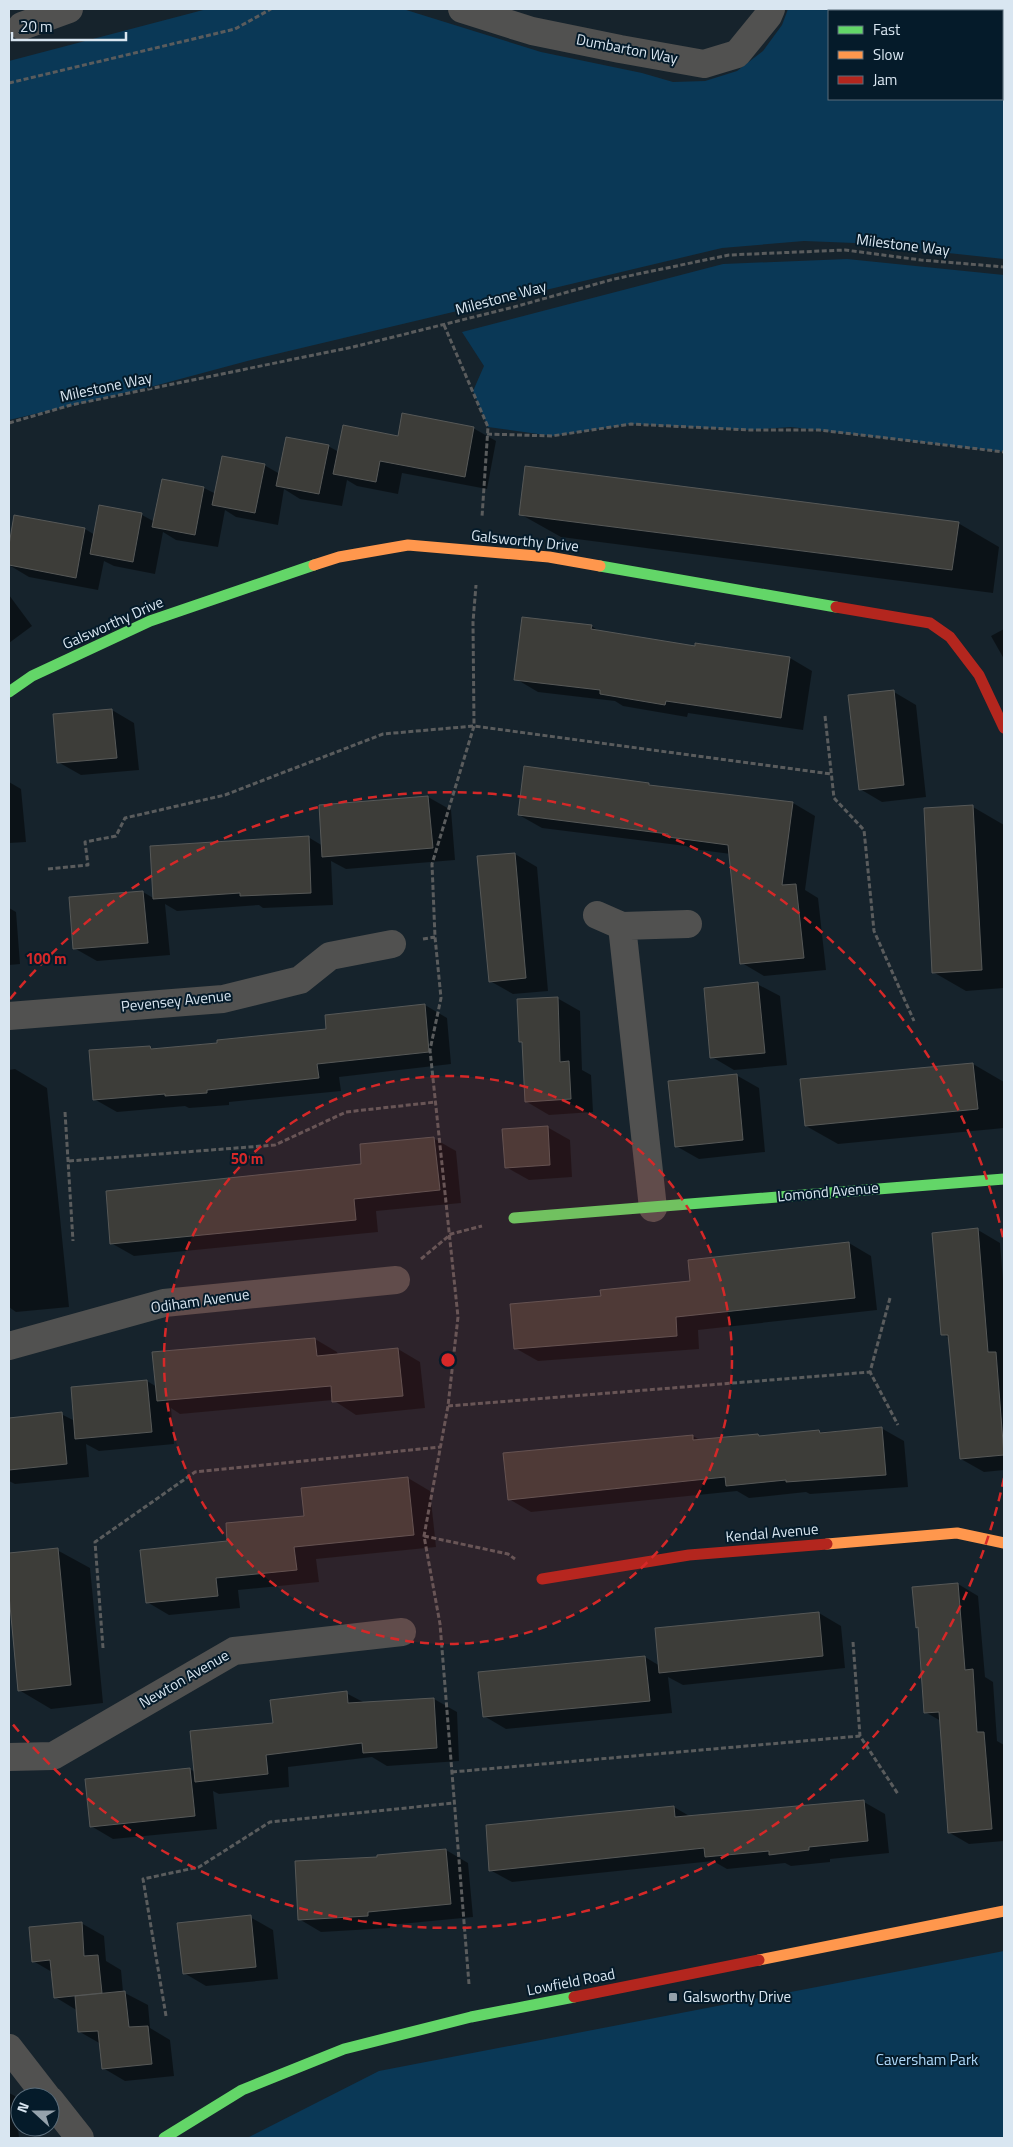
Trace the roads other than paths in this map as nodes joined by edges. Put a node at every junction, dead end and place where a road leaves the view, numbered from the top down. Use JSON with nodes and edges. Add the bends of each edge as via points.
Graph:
{"nodes":[{"id":1,"x":69,"y":9,"type":"edge"},
{"id":2,"x":462,"y":9,"type":"edge"},
{"id":3,"x":770,"y":9,"type":"edge"},
{"id":4,"x":22,"y":26,"type":"dead end"},
{"id":5,"x":9,"y":692,"type":"edge"},
{"id":6,"x":1004,"y":728,"type":"edge"},
{"id":7,"x":596,"y":915,"type":"dead end"},
{"id":8,"x":688,"y":924,"type":"dead end"},
{"id":9,"x":622,"y":926,"type":"junction"},
{"id":10,"x":392,"y":944,"type":"dead end"},
{"id":11,"x":9,"y":1016,"type":"edge"},
{"id":12,"x":1004,"y":1179,"type":"edge"},
{"id":13,"x":653,"y":1208,"type":"junction"},
{"id":14,"x":514,"y":1218,"type":"dead end"},
{"id":15,"x":396,"y":1280,"type":"dead end"},
{"id":16,"x":9,"y":1346,"type":"edge"},
{"id":17,"x":1004,"y":1543,"type":"edge"},
{"id":18,"x":542,"y":1579,"type":"road end"},
{"id":19,"x":402,"y":1632,"type":"dead end"},
{"id":20,"x":9,"y":1757,"type":"edge"},
{"id":21,"x":1004,"y":1911,"type":"edge"},
{"id":22,"x":9,"y":2048,"type":"edge"},
{"id":23,"x":40,"y":2087,"type":"edge"},
{"id":24,"x":60,"y":2113,"type":"edge"},
{"id":25,"x":80,"y":2138,"type":"edge"},
{"id":26,"x":164,"y":2138,"type":"edge"}],
"edges":[{"from":1,"to":4,"type":"street"},
{"from":2,"to":3,"type":"street","name":"Dumbarton Way","via":[[532,31],[704,64],[737,54],[768,16]]},
{"from":5,"to":6,"type":"street","name":"Galsworthy Drive","via":[[32,676],[150,621],[339,557],[408,545],[549,556],[930,623],[950,637],[979,675]]},
{"from":7,"to":9,"type":"street"},
{"from":8,"to":9,"type":"street"},
{"from":9,"to":13,"type":"street"},
{"from":10,"to":11,"type":"street","name":"Pevensey Avenue","via":[[330,956],[300,980],[222,999]]},
{"from":12,"to":13,"type":"street","name":"Lomond Avenue","via":[[876,1187]]},
{"from":13,"to":14,"type":"street","name":"Lomond Avenue"},
{"from":15,"to":16,"type":"street","name":"Odiham Avenue","via":[[164,1303]]},
{"from":17,"to":18,"type":"street","name":"Kendal Avenue","via":[[957,1533],[689,1555]]},
{"from":19,"to":20,"type":"street","name":"Newton Avenue","via":[[234,1651],[52,1756]]},
{"from":21,"to":26,"type":"street","name":"Lowfield Road","via":[[472,2018],[344,2049],[242,2090]]},
{"from":22,"to":23,"type":"street"},
{"from":24,"to":25,"type":"street"}]}
